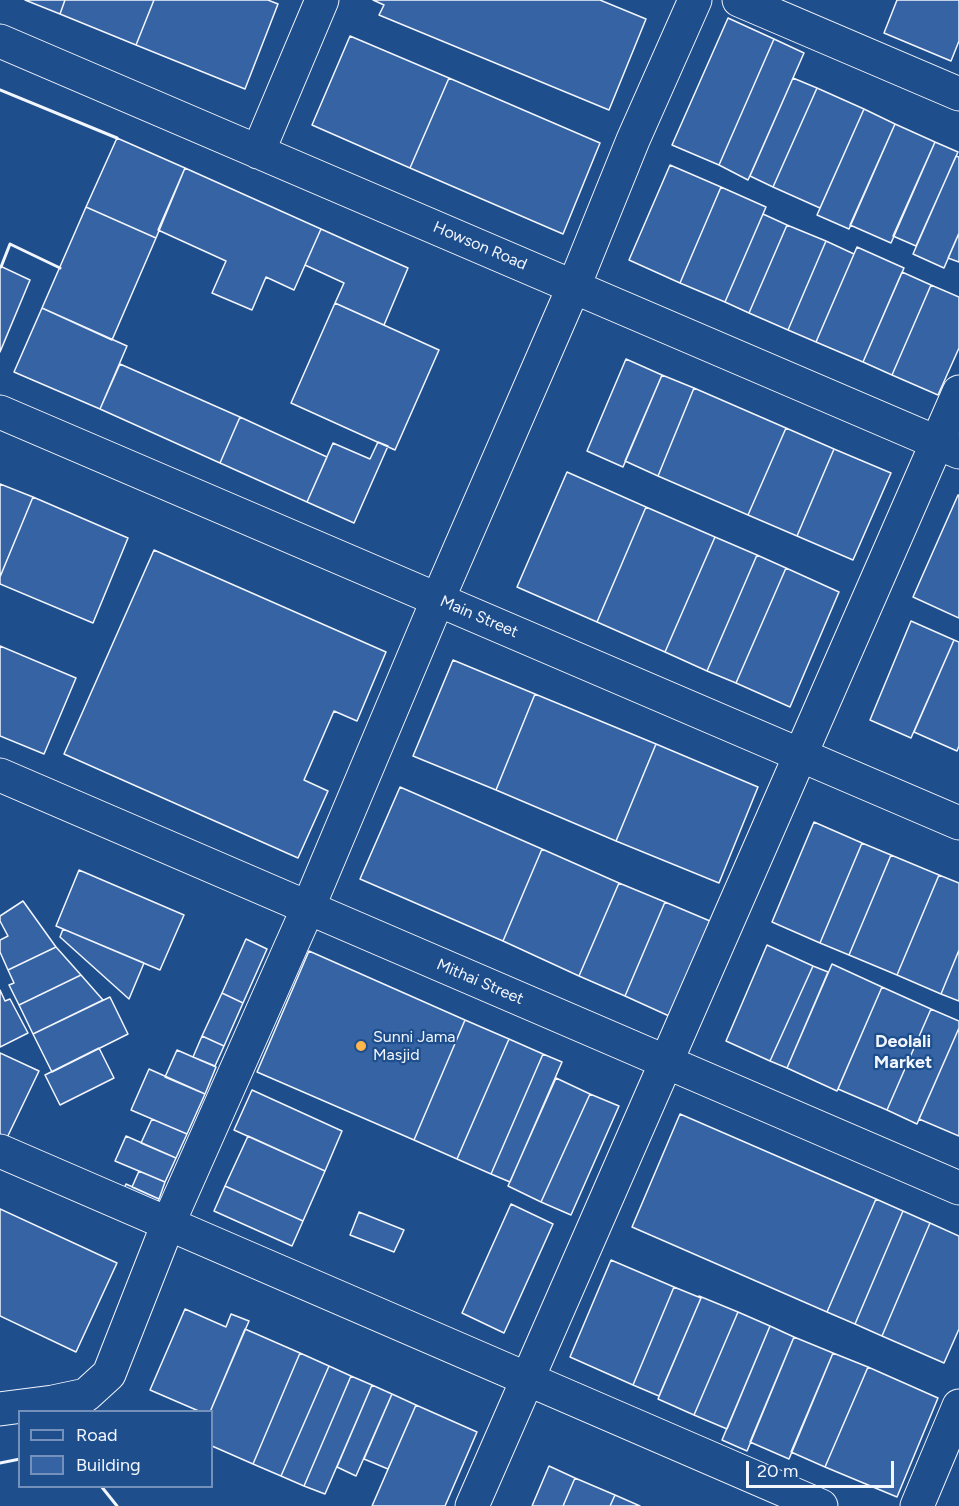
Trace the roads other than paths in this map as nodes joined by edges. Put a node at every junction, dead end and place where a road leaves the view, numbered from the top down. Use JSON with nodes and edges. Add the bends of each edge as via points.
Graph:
{"nodes":[{"id":1,"x":322,"y":0,"type":"edge"},
{"id":2,"x":695,"y":0,"type":"edge"},
{"id":3,"x":739,"y":0,"type":"edge"},
{"id":4,"x":0,"y":41,"type":"edge"},
{"id":5,"x":959,"y":94,"type":"edge"},
{"id":6,"x":258,"y":152,"type":"junction"},
{"id":7,"x":574,"y":286,"type":"junction"},
{"id":8,"x":959,"y":392,"type":"edge"},
{"id":9,"x":0,"y":412,"type":"edge"},
{"id":10,"x":948,"y":448,"type":"edge"},
{"id":11,"x":438,"y":600,"type":"junction"},
{"id":12,"x":801,"y":755,"type":"junction"},
{"id":13,"x":0,"y":776,"type":"edge"},
{"id":14,"x":959,"y":823,"type":"edge"},
{"id":15,"x":308,"y":908,"type":"junction"},
{"id":16,"x":666,"y":1062,"type":"junction"},
{"id":17,"x":0,"y":1151,"type":"edge"},
{"id":18,"x":959,"y":1188,"type":"edge"},
{"id":19,"x":168,"y":1224,"type":"junction"},
{"id":20,"x":528,"y":1379,"type":"junction"},
{"id":21,"x":959,"y":1406,"type":"edge"},
{"id":22,"x":0,"y":1409,"type":"edge"},
{"id":23,"x":472,"y":1506,"type":"edge"},
{"id":24,"x":821,"y":1506,"type":"edge"},
{"id":25,"x":916,"y":1506,"type":"edge"}],
"edges":[{"from":1,"to":6,"type":"street"},
{"from":2,"to":7,"type":"street"},
{"from":3,"to":5,"type":"street"},
{"from":4,"to":6,"type":"street","name":"Howson Road"},
{"from":6,"to":7,"type":"street","name":"Howson Road"},
{"from":7,"to":10,"type":"street","name":"Howson Road"},
{"from":7,"to":11,"type":"street"},
{"from":8,"to":10,"type":"street"},
{"from":9,"to":11,"type":"street","name":"Main Street"},
{"from":10,"to":12,"type":"street"},
{"from":11,"to":12,"type":"street","name":"Main Street"},
{"from":11,"to":15,"type":"street"},
{"from":12,"to":14,"type":"street","name":"Main Street"},
{"from":12,"to":16,"type":"street"},
{"from":13,"to":15,"type":"street","name":"Mithai Street"},
{"from":15,"to":16,"type":"street","name":"Mithai Street"},
{"from":15,"to":19,"type":"street"},
{"from":16,"to":18,"type":"street","name":"Mithai Street"},
{"from":16,"to":20,"type":"street"},
{"from":17,"to":19,"type":"street"},
{"from":19,"to":20,"type":"street"},
{"from":19,"to":22,"type":"street","via":[[109,1374],[86,1395]]},
{"from":20,"to":23,"type":"street"},
{"from":20,"to":24,"type":"street"},
{"from":21,"to":25,"type":"street"}]}
